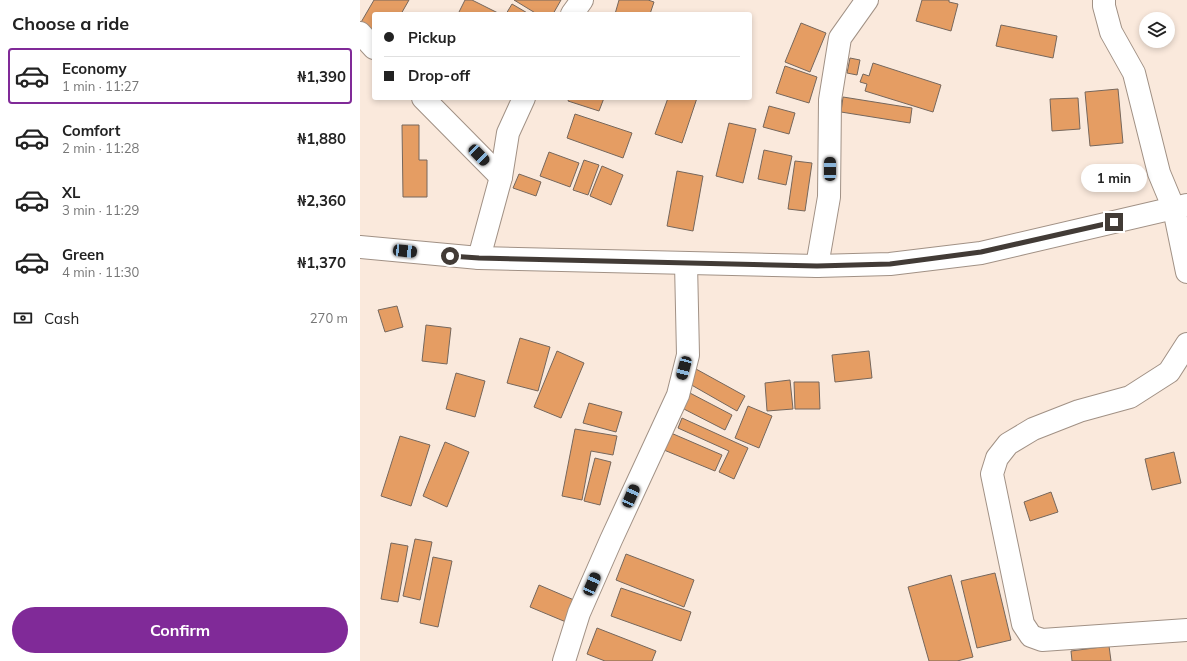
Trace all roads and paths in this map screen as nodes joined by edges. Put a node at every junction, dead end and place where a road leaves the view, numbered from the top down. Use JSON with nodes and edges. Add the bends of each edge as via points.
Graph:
{"nodes":[{"id":1,"x":582,"y":0,"type":"edge"},
{"id":2,"x":867,"y":0,"type":"edge"},
{"id":3,"x":1100,"y":2,"type":"edge"},
{"id":4,"x":573,"y":12,"type":"edge"},
{"id":5,"x":360,"y":33,"type":"edge"},
{"id":6,"x":372,"y":46,"type":"edge"},
{"id":7,"x":425,"y":100,"type":"edge"},
{"id":8,"x":523,"y":100,"type":"edge"},
{"id":9,"x":501,"y":177,"type":"junction"},
{"id":10,"x":1180,"y":207,"type":"edge"},
{"id":11,"x":360,"y":247,"type":"edge"},
{"id":12,"x":479,"y":258,"type":"junction"},
{"id":13,"x":686,"y":263,"type":"junction"},
{"id":14,"x":817,"y":266,"type":"junction"},
{"id":15,"x":1187,"y":272,"type":"edge"},
{"id":16,"x":1187,"y":344,"type":"edge"},
{"id":17,"x":1187,"y":630,"type":"edge"},
{"id":18,"x":564,"y":661,"type":"edge"}],
"edges":[{"from":1,"to":4,"type":"street"},
{"from":2,"to":14,"type":"street","via":[[840,38],[830,100],[829,197]]},
{"from":3,"to":10,"type":"street","via":[[1111,32],[1134,73],[1159,173]]},
{"from":5,"to":6,"type":"street"},
{"from":7,"to":9,"type":"street"},
{"from":8,"to":9,"type":"street","via":[[508,133]]},
{"from":9,"to":12,"type":"street"},
{"from":10,"to":14,"type":"street","via":[[981,252],[890,264]]},
{"from":10,"to":15,"type":"street"},
{"from":11,"to":12,"type":"street"},
{"from":12,"to":13,"type":"street"},
{"from":13,"to":14,"type":"street"},
{"from":13,"to":18,"type":"street","via":[[688,355],[678,395],[579,613]]},
{"from":16,"to":17,"type":"street","via":[[1169,372],[1130,397],[1079,411],[1033,429],[1008,444],[997,458],[992,474],[1023,624],[1031,636],[1042,640]]}]}
